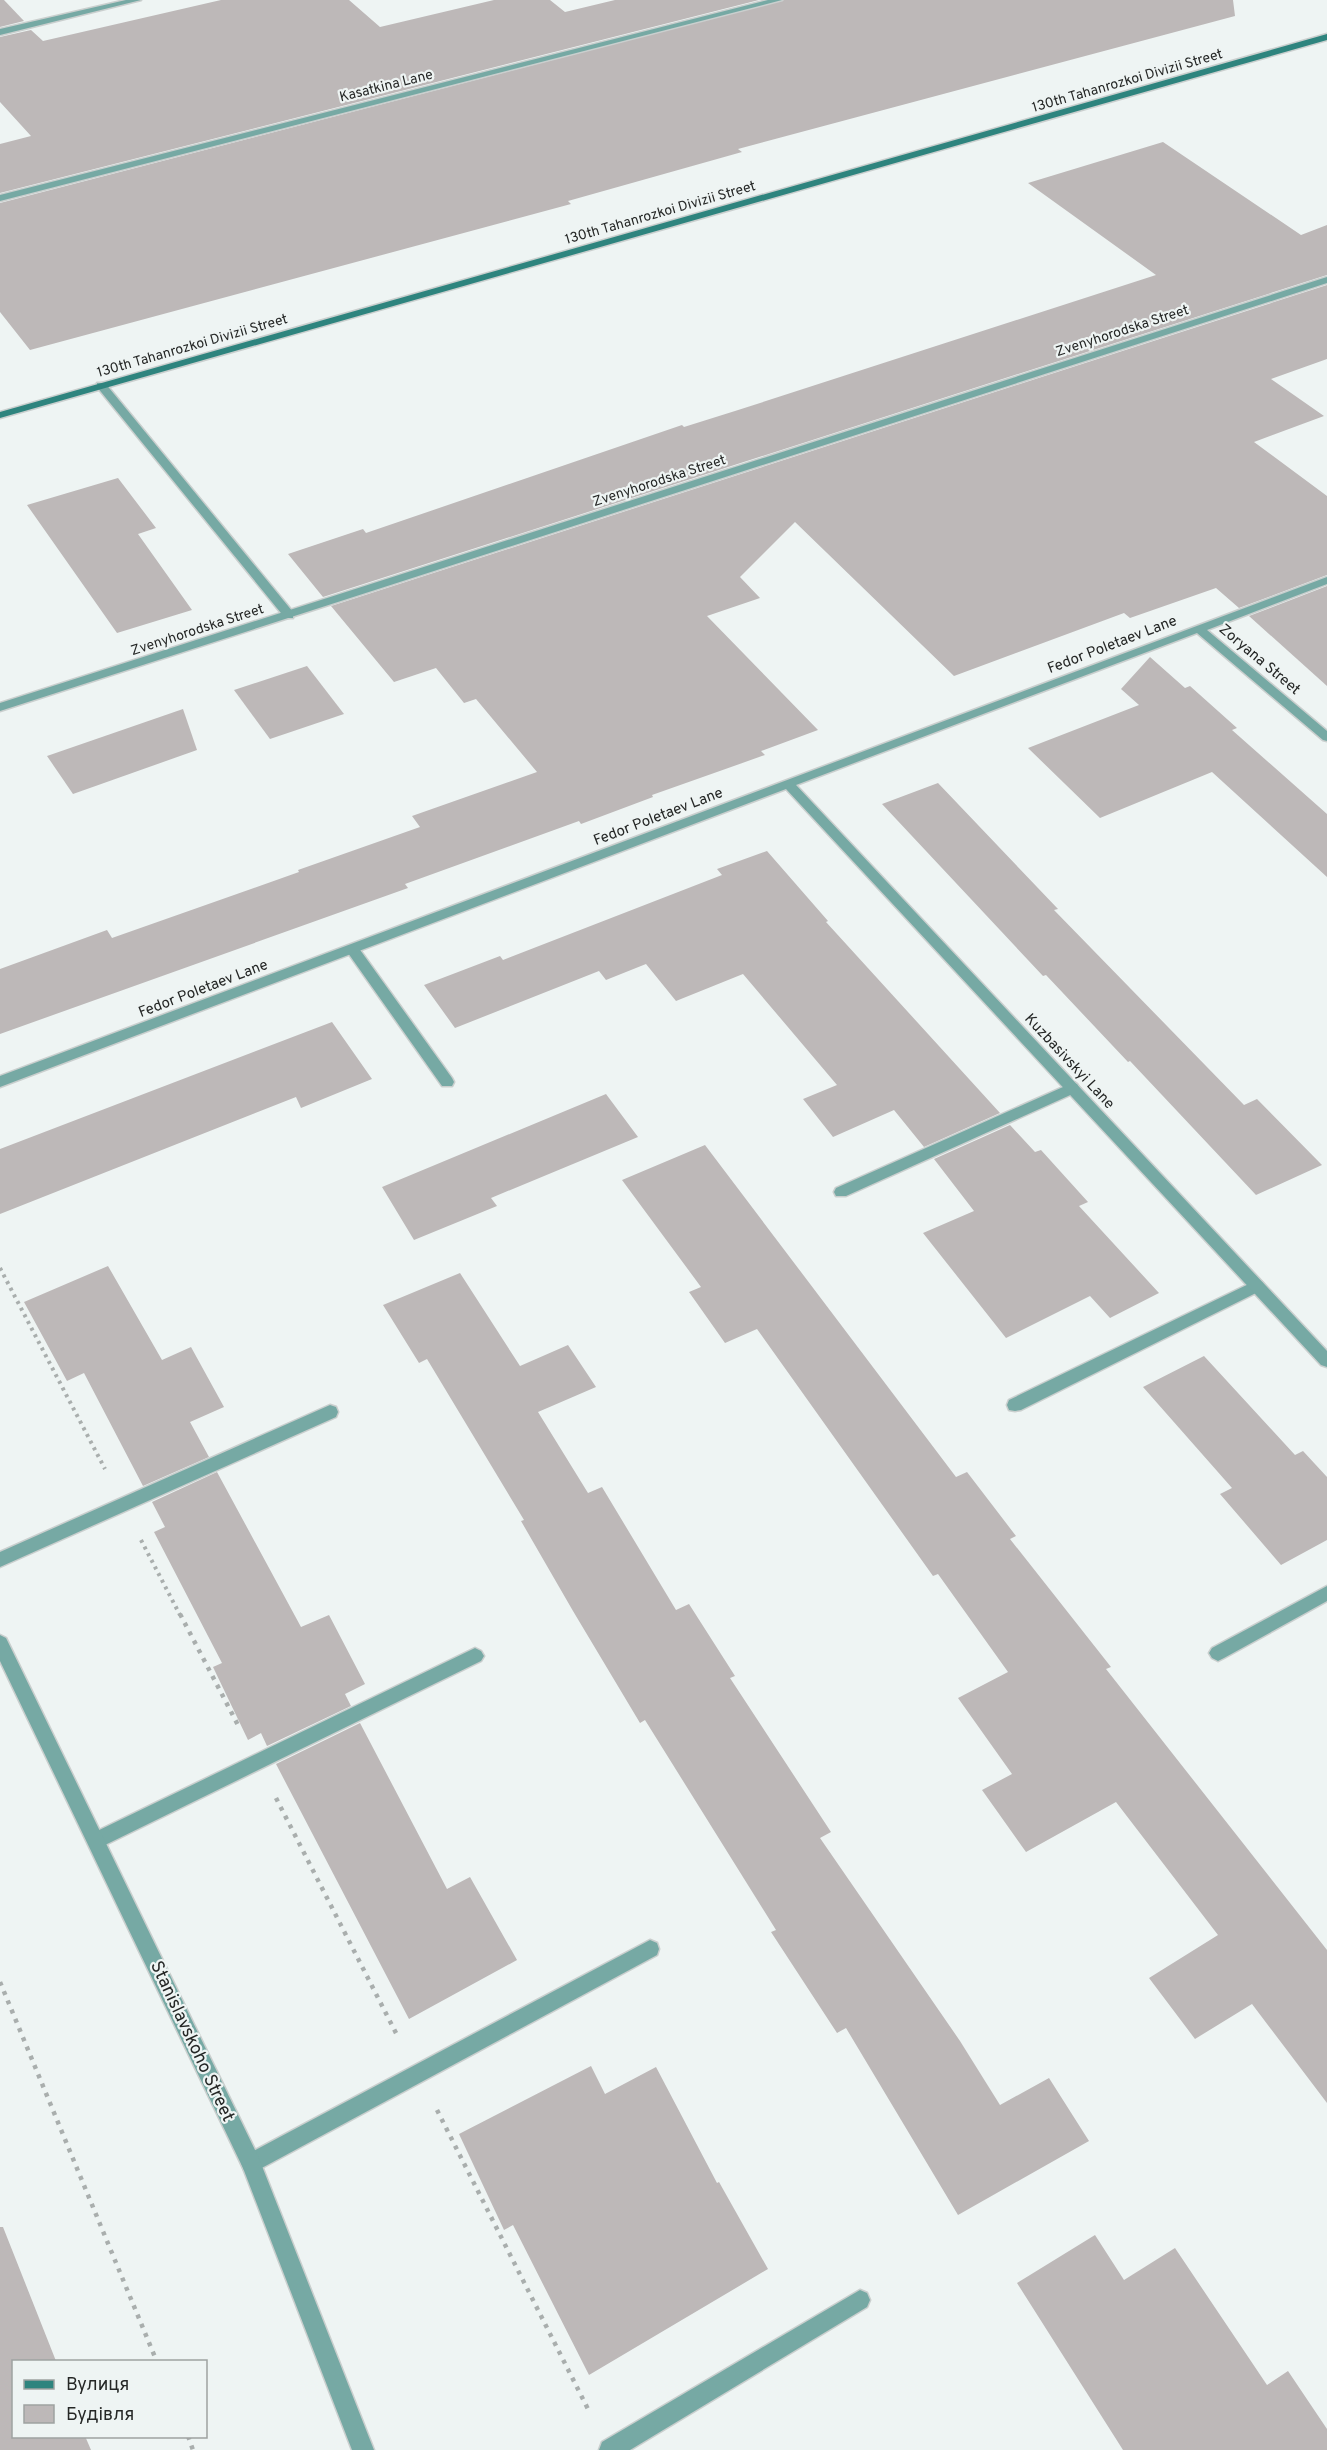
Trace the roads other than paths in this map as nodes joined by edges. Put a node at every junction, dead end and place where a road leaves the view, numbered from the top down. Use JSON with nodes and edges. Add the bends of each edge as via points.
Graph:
{"nodes":[{"id":1,"x":137,"y":0,"type":"edge"},
{"id":2,"x":778,"y":0,"type":"edge"},
{"id":3,"x":0,"y":32,"type":"edge"},
{"id":4,"x":1327,"y":37,"type":"edge"},
{"id":5,"x":0,"y":198,"type":"edge"},
{"id":6,"x":1327,"y":280,"type":"edge"},
{"id":7,"x":101,"y":385,"type":"junction"},
{"id":8,"x":0,"y":415,"type":"edge"},
{"id":9,"x":1327,"y":580,"type":"edge"},
{"id":10,"x":289,"y":615,"type":"junction"},
{"id":11,"x":1199,"y":629,"type":"junction"},
{"id":12,"x":0,"y":707,"type":"edge"},
{"id":13,"x":1327,"y":737,"type":"edge"},
{"id":14,"x":788,"y":784,"type":"junction"},
{"id":15,"x":353,"y":950,"type":"junction"},
{"id":16,"x":0,"y":1082,"type":"edge"},
{"id":17,"x":447,"y":1082,"type":"dead end"},
{"id":18,"x":1072,"y":1088,"type":"junction"},
{"id":19,"x":841,"y":1192,"type":"dead end"},
{"id":20,"x":1257,"y":1286,"type":"junction"},
{"id":21,"x":1327,"y":1360,"type":"edge"},
{"id":22,"x":1015,"y":1405,"type":"dead end"},
{"id":23,"x":330,"y":1412,"type":"dead end"},
{"id":24,"x":0,"y":1560,"type":"edge"},
{"id":25,"x":1327,"y":1593,"type":"edge"},
{"id":26,"x":0,"y":1643,"type":"edge"},
{"id":27,"x":1218,"y":1653,"type":"dead end"},
{"id":28,"x":476,"y":1656,"type":"dead end"},
{"id":29,"x":97,"y":1840,"type":"junction"},
{"id":30,"x":650,"y":1949,"type":"dead end"},
{"id":31,"x":251,"y":2163,"type":"junction"},
{"id":32,"x":860,"y":2300,"type":"dead end"},
{"id":33,"x":363,"y":2450,"type":"edge"},
{"id":34,"x":610,"y":2450,"type":"edge"}],
"edges":[{"from":1,"to":3,"type":"street"},
{"from":2,"to":5,"type":"street","name":"Kasatkina Lane"},
{"from":4,"to":7,"type":"street","name":"130th Tahanrozkoi Divizii Street"},
{"from":6,"to":10,"type":"street","name":"Zvenyhorodska Street"},
{"from":7,"to":8,"type":"street","name":"130th Tahanrozkoi Divizii Street"},
{"from":7,"to":10,"type":"street"},
{"from":9,"to":11,"type":"street","name":"Fedor Poletaev Lane"},
{"from":10,"to":12,"type":"street","name":"Zvenyhorodska Street"},
{"from":11,"to":13,"type":"street","name":"Zoryana Street"},
{"from":11,"to":14,"type":"street","name":"Fedor Poletaev Lane"},
{"from":14,"to":15,"type":"street","name":"Fedor Poletaev Lane"},
{"from":14,"to":18,"type":"street","name":"Kuzbasivskyi Lane"},
{"from":15,"to":16,"type":"street","name":"Fedor Poletaev Lane"},
{"from":15,"to":17,"type":"street"},
{"from":18,"to":19,"type":"street"},
{"from":18,"to":20,"type":"street","name":"Kuzbasivskyi Lane"},
{"from":20,"to":21,"type":"street","name":"Kuzbasivskyi Lane"},
{"from":20,"to":22,"type":"street"},
{"from":23,"to":24,"type":"street"},
{"from":25,"to":27,"type":"street"},
{"from":26,"to":29,"type":"street","name":"Stanislavskoho Street"},
{"from":28,"to":29,"type":"street"},
{"from":29,"to":31,"type":"street","name":"Stanislavskoho Street"},
{"from":30,"to":31,"type":"street"},
{"from":31,"to":33,"type":"street","name":"Stanislavskoho Street"},
{"from":32,"to":34,"type":"street"}]}
